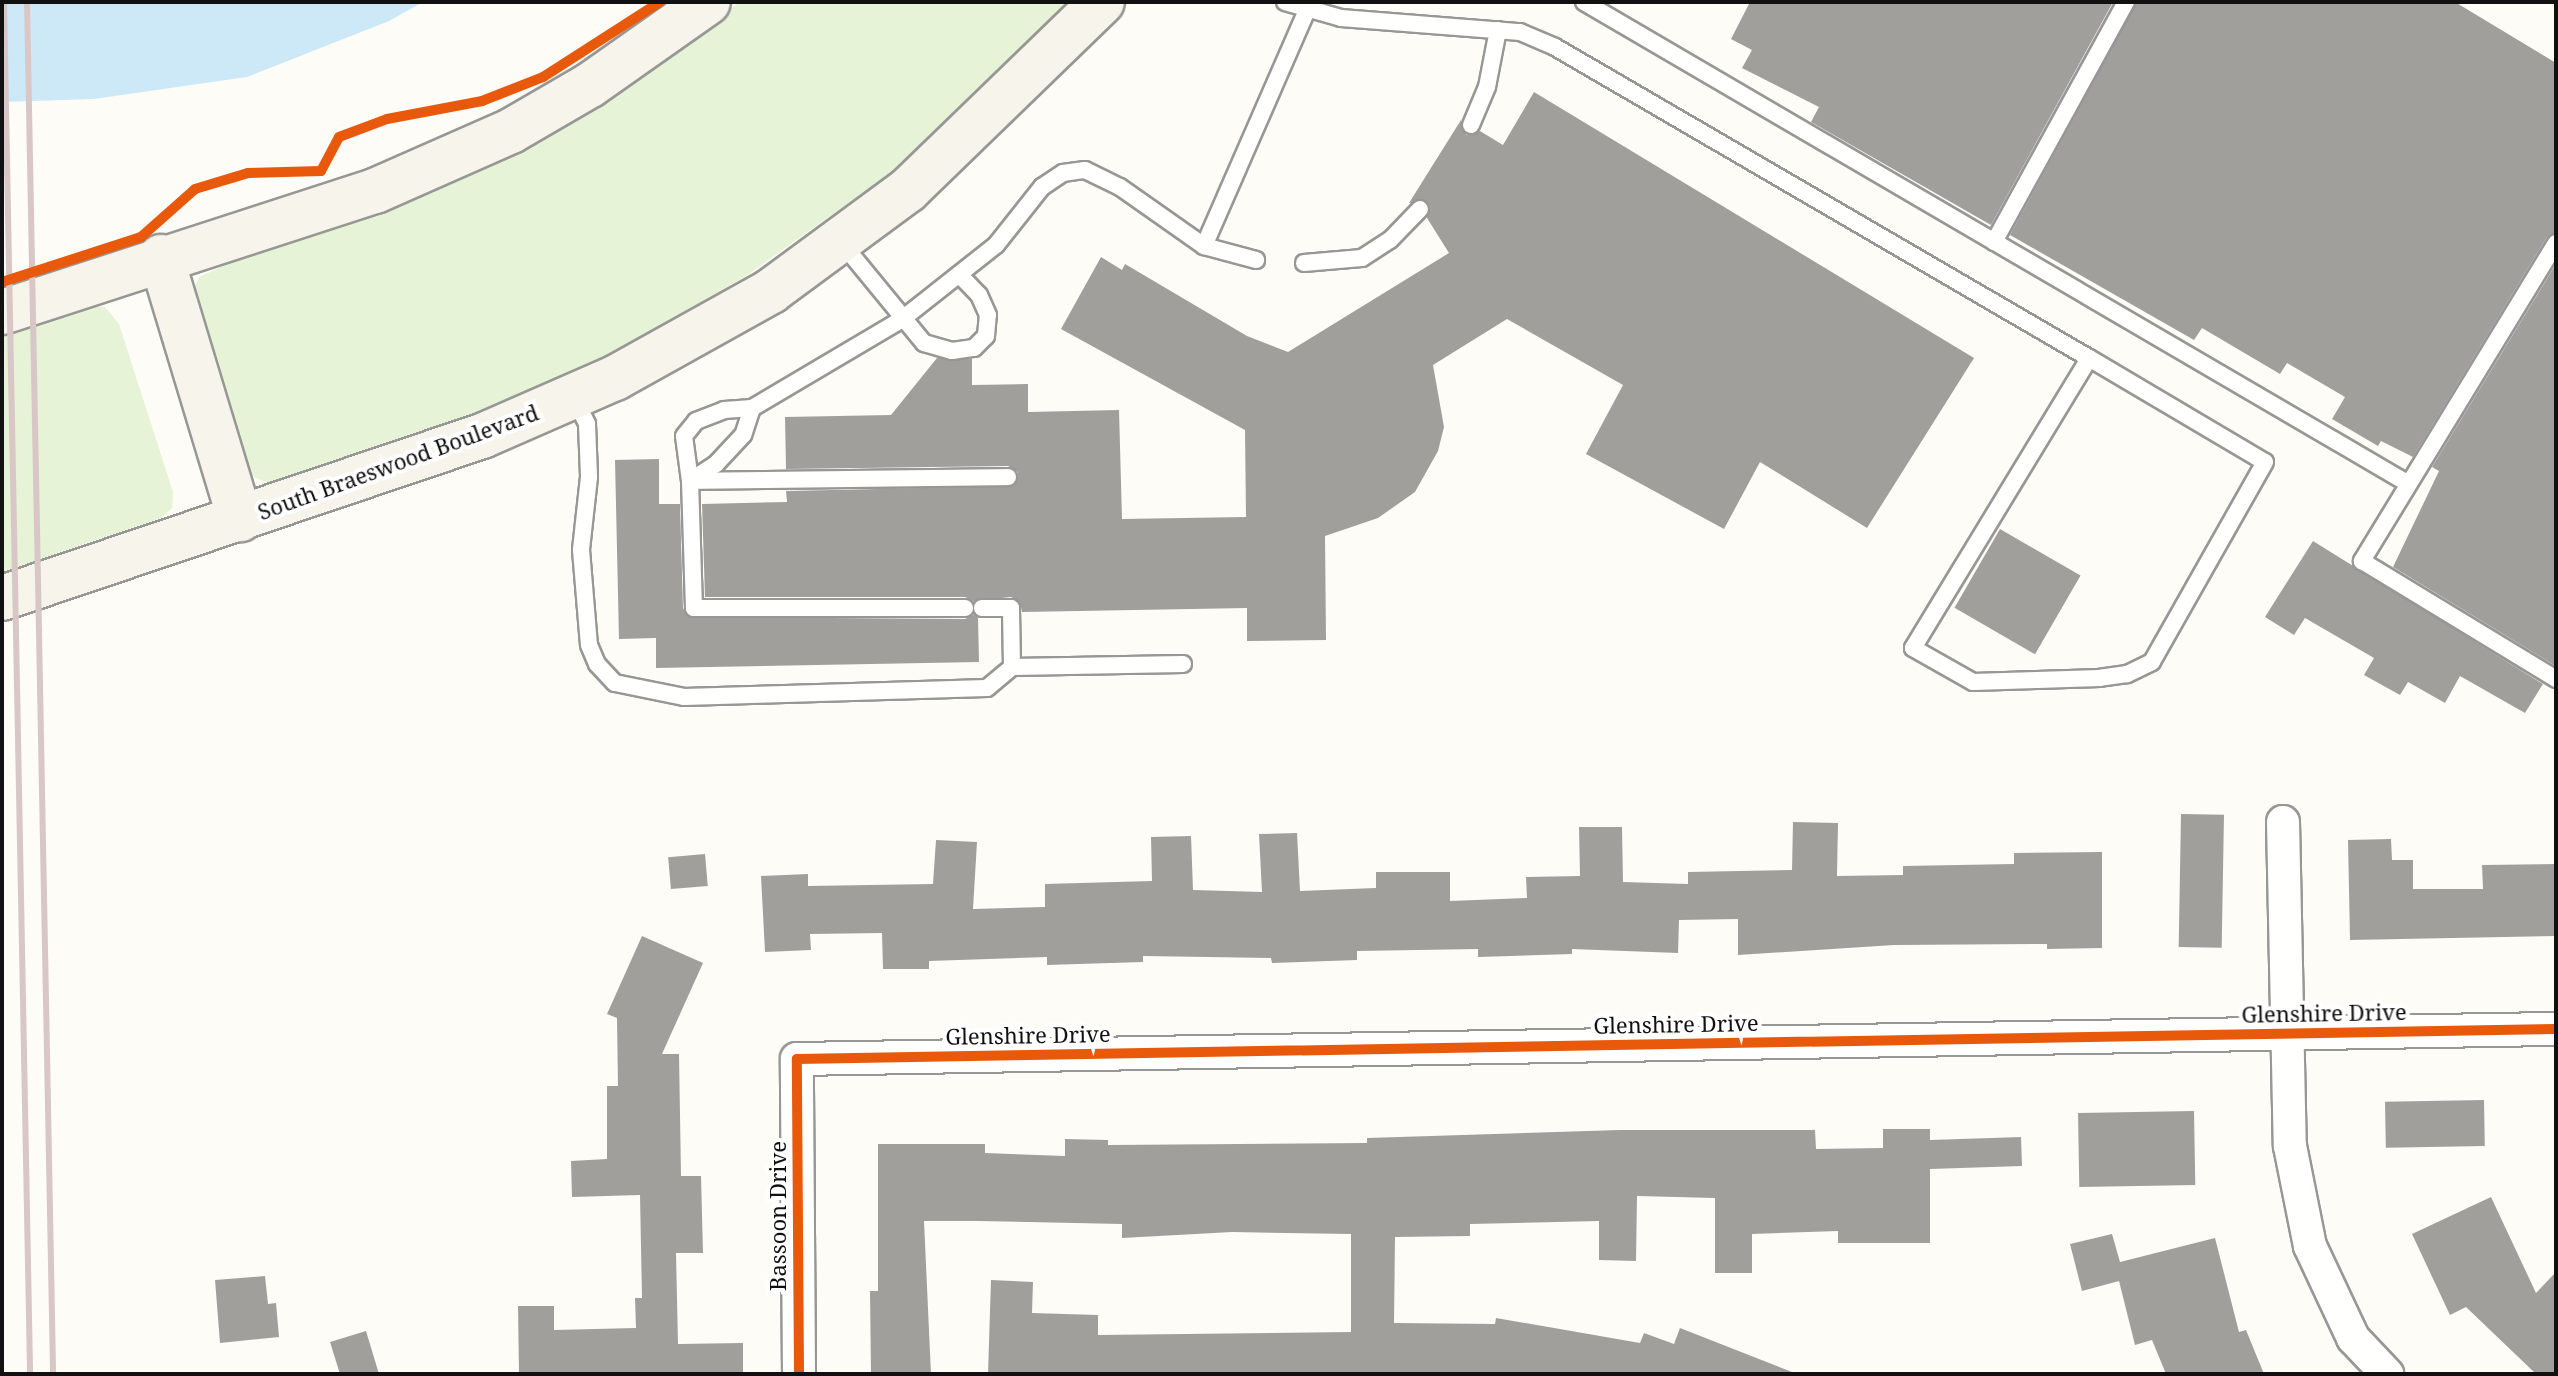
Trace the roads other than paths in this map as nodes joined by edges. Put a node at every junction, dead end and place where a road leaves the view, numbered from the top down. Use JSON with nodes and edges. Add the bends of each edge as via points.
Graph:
{"nodes":[{"id":1,"x":708,"y":2,"type":"edge"},
{"id":2,"x":1102,"y":2,"type":"edge"},
{"id":3,"x":1285,"y":2,"type":"edge"},
{"id":4,"x":1584,"y":2,"type":"edge"},
{"id":5,"x":2126,"y":2,"type":"edge"},
{"id":6,"x":1307,"y":10,"type":"junction"},
{"id":7,"x":1498,"y":30,"type":"junction"},
{"id":8,"x":1471,"y":125,"type":"dead end"},
{"id":9,"x":1420,"y":209,"type":"dead end"},
{"id":10,"x":840,"y":241,"type":"junction"},
{"id":11,"x":1994,"y":242,"type":"junction"},
{"id":12,"x":2556,"y":243,"type":"edge"},
{"id":13,"x":1204,"y":246,"type":"junction"},
{"id":14,"x":161,"y":257,"type":"junction"},
{"id":15,"x":1256,"y":260,"type":"dead end"},
{"id":16,"x":1304,"y":263,"type":"dead end"},
{"id":17,"x":960,"y":275,"type":"junction"},
{"id":18,"x":2,"y":312,"type":"edge"},
{"id":19,"x":901,"y":320,"type":"junction"},
{"id":20,"x":2089,"y":358,"type":"junction"},
{"id":21,"x":574,"y":396,"type":"junction"},
{"id":22,"x":752,"y":408,"type":"junction"},
{"id":23,"x":1008,"y":477,"type":"dead end"},
{"id":24,"x":690,"y":481,"type":"junction"},
{"id":25,"x":2409,"y":484,"type":"junction"},
{"id":26,"x":240,"y":519,"type":"junction"},
{"id":27,"x":2,"y":598,"type":"edge"},
{"id":28,"x":1183,"y":664,"type":"dead end"},
{"id":29,"x":1012,"y":667,"type":"junction"},
{"id":30,"x":2556,"y":679,"type":"edge"},
{"id":31,"x":2283,"y":822,"type":"dead end"},
{"id":32,"x":2556,"y":1029,"type":"edge"},
{"id":33,"x":2285,"y":1033,"type":"junction"},
{"id":34,"x":797,"y":1059,"type":"joint"},
{"id":35,"x":799,"y":1374,"type":"edge"},
{"id":36,"x":2387,"y":1374,"type":"edge"}],
"edges":[{"from":1,"to":14,"type":"main road","via":[[603,77],[511,131],[375,191]]},
{"from":2,"to":10,"type":"main road","name":"South Braeswood Boulevard","via":[[908,190]]},
{"from":3,"to":6,"type":"lane"},
{"from":4,"to":11,"type":"lane"},
{"from":5,"to":11,"type":"lane"},
{"from":6,"to":7,"type":"lane","via":[[1341,18]]},
{"from":6,"to":13,"type":"lane"},
{"from":7,"to":8,"type":"lane","via":[[1487,87]]},
{"from":7,"to":20,"type":"lane","via":[[1555,47]]},
{"from":9,"to":16,"type":"lane","via":[[1390,240],[1362,258]]},
{"from":10,"to":19,"type":"lane"},
{"from":10,"to":21,"type":"main road","name":"South Braeswood Boulevard","via":[[771,291]]},
{"from":11,"to":25,"type":"lane"},
{"from":12,"to":25,"type":"lane"},
{"from":13,"to":15,"type":"lane"},
{"from":13,"to":17,"type":"lane","via":[[1120,187],[1085,170],[1063,173],[1042,187],[996,245]]},
{"from":14,"to":18,"type":"main road"},
{"from":14,"to":26,"type":"main road"},
{"from":17,"to":19,"type":"lane"},
{"from":17,"to":19,"type":"lane","via":[[979,295],[988,315],[986,336],[974,348],[936,348]]},
{"from":19,"to":22,"type":"lane"},
{"from":20,"to":20,"type":"lane","via":[[2265,462],[2152,662],[2127,674],[2100,678],[1973,682],[1913,648]]},
{"from":21,"to":26,"type":"main road","name":"South Braeswood Boulevard","via":[[482,436]]},
{"from":21,"to":29,"type":"lane","via":[[587,424],[589,477],[581,550],[589,645],[597,664],[615,683],[684,697],[987,688]]},
{"from":22,"to":24,"type":"lane","via":[[743,435],[716,464]]},
{"from":22,"to":24,"type":"lane","via":[[724,410],[696,421],[684,436]]},
{"from":23,"to":24,"type":"lane"},
{"from":24,"to":29,"type":"lane","via":[[694,608],[1011,608]]},
{"from":25,"to":30,"type":"lane","via":[[2362,561]]},
{"from":26,"to":27,"type":"main road","name":"South Braeswood Boulevard"},
{"from":28,"to":29,"type":"lane"},
{"from":31,"to":33,"type":"street"},
{"from":32,"to":33,"type":"street","name":"Glenshire Drive"},
{"from":33,"to":34,"type":"street","name":"Glenshire Drive"},
{"from":33,"to":36,"type":"street","via":[[2290,1146],[2310,1246],[2353,1338]]},
{"from":34,"to":35,"type":"street","name":"Bassoon Drive"}]}
